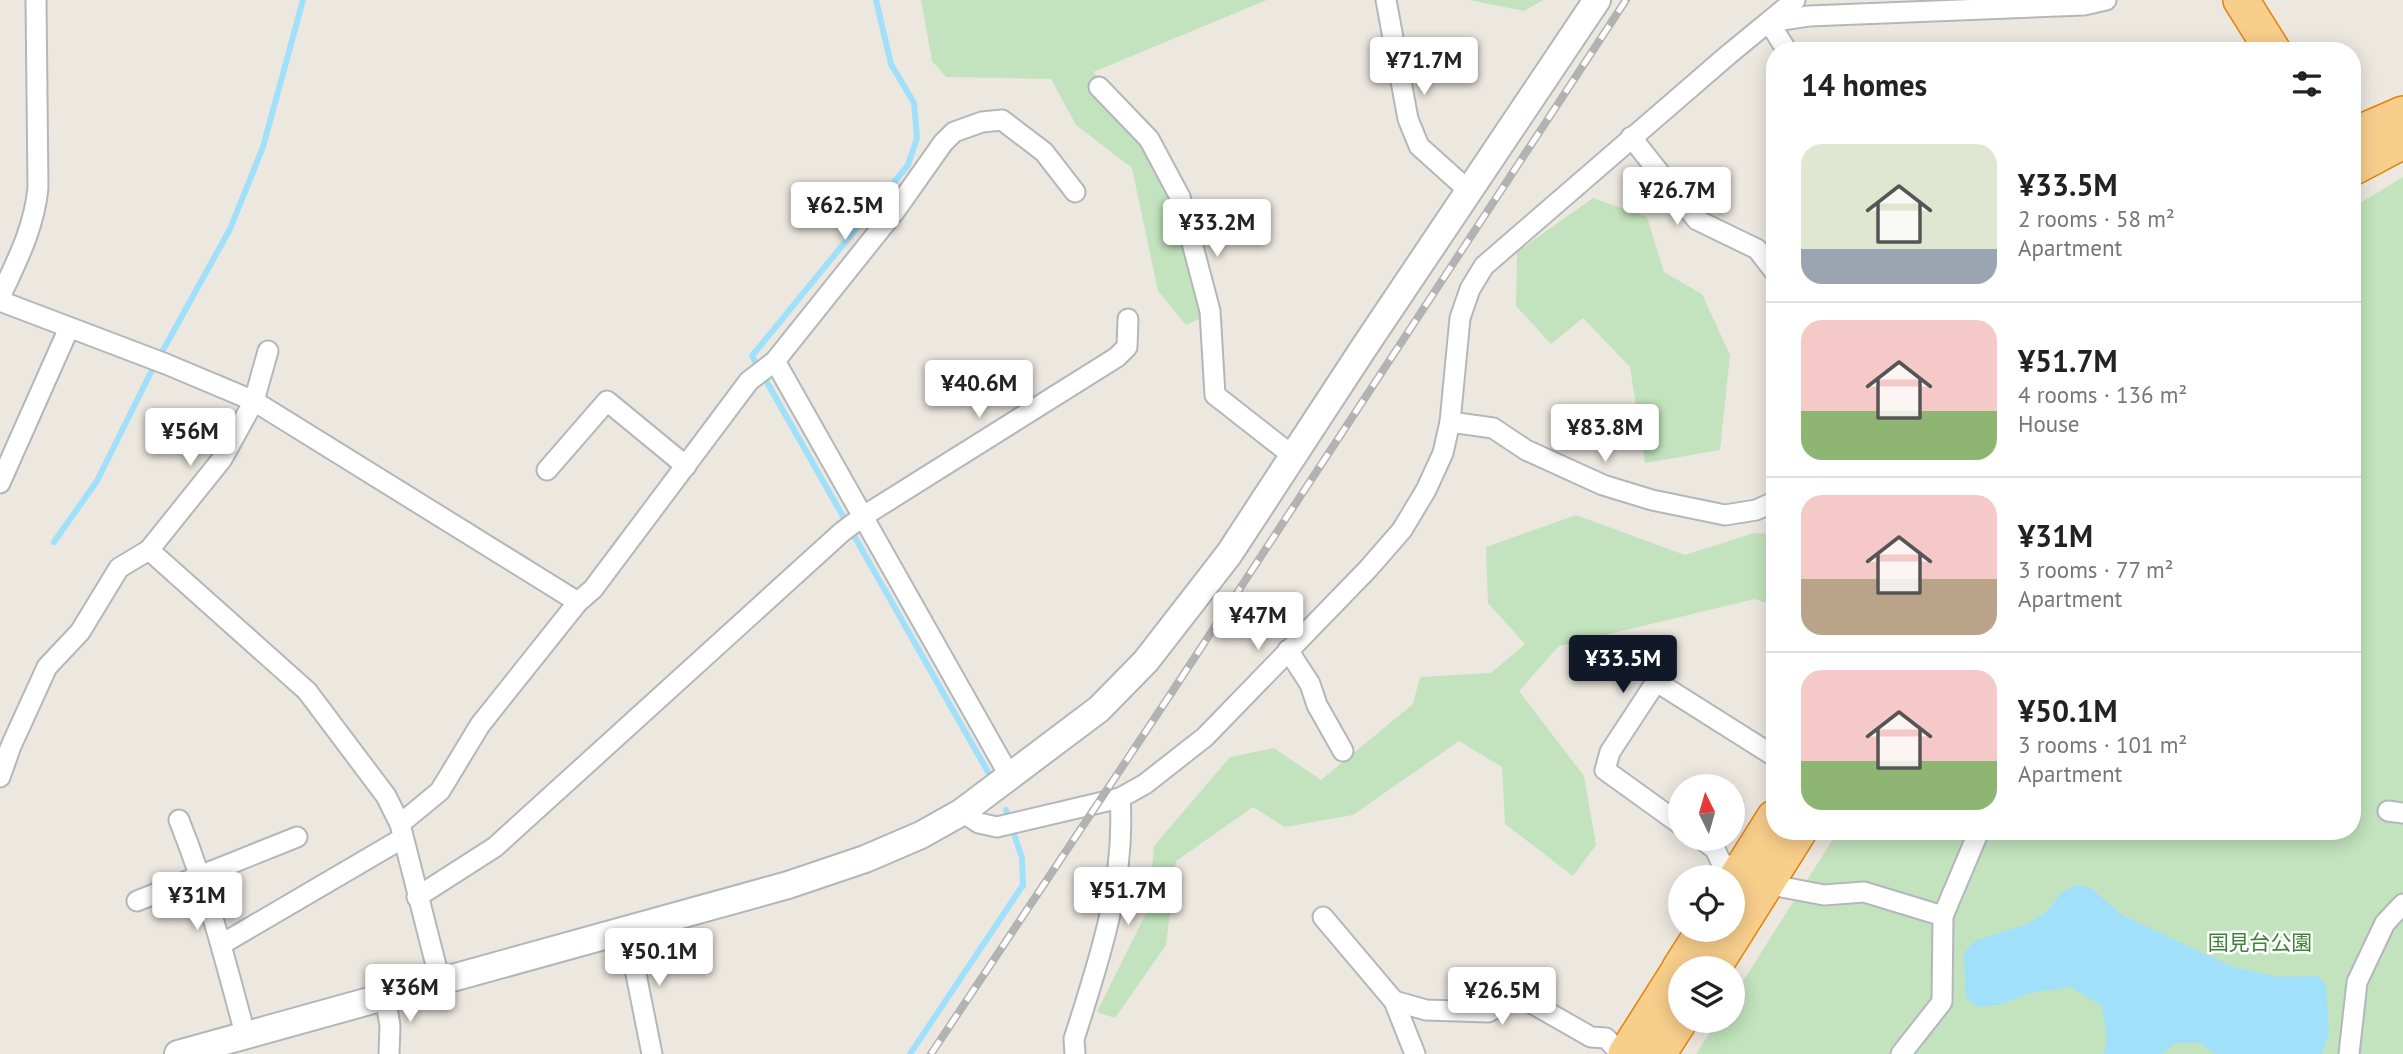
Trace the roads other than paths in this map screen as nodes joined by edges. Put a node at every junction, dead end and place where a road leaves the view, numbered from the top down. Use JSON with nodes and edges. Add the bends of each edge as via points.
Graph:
{"nodes":[{"id":1,"x":36,"y":0,"type":"edge"},
{"id":2,"x":1386,"y":0,"type":"edge"},
{"id":3,"x":1597,"y":0,"type":"edge"},
{"id":4,"x":1795,"y":0,"type":"edge"},
{"id":5,"x":2106,"y":0,"type":"edge"},
{"id":6,"x":2241,"y":0,"type":"edge"},
{"id":7,"x":1922,"y":6,"type":"edge"},
{"id":8,"x":1769,"y":22,"type":"junction"},
{"id":9,"x":1781,"y":42,"type":"edge"},
{"id":10,"x":2267,"y":42,"type":"edge"},
{"id":11,"x":1099,"y":86,"type":"dead end"},
{"id":12,"x":2403,"y":114,"type":"edge"},
{"id":13,"x":2361,"y":132,"type":"edge"},
{"id":14,"x":1631,"y":137,"type":"junction"},
{"id":15,"x":2403,"y":141,"type":"edge"},
{"id":16,"x":2361,"y":163,"type":"edge"},
{"id":17,"x":1469,"y":191,"type":"junction"},
{"id":18,"x":1075,"y":192,"type":"dead end"},
{"id":19,"x":1766,"y":261,"type":"edge"},
{"id":20,"x":0,"y":299,"type":"edge"},
{"id":21,"x":1128,"y":319,"type":"dead end"},
{"id":22,"x":69,"y":328,"type":"junction"},
{"id":23,"x":268,"y":351,"type":"dead end"},
{"id":24,"x":775,"y":361,"type":"junction"},
{"id":25,"x":254,"y":401,"type":"junction"},
{"id":26,"x":1450,"y":422,"type":"junction"},
{"id":27,"x":1293,"y":456,"type":"junction"},
{"id":28,"x":686,"y":466,"type":"junction"},
{"id":29,"x":547,"y":470,"type":"dead end"},
{"id":30,"x":0,"y":483,"type":"edge"},
{"id":31,"x":1766,"y":506,"type":"edge"},
{"id":32,"x":862,"y":517,"type":"junction"},
{"id":33,"x":149,"y":550,"type":"junction"},
{"id":34,"x":578,"y":602,"type":"junction"},
{"id":35,"x":1288,"y":650,"type":"junction"},
{"id":36,"x":1343,"y":751,"type":"dead end"},
{"id":37,"x":1766,"y":751,"type":"edge"},
{"id":38,"x":1009,"y":775,"type":"junction"},
{"id":39,"x":0,"y":777,"type":"edge"},
{"id":40,"x":1120,"y":798,"type":"junction"},
{"id":41,"x":962,"y":812,"type":"junction"},
{"id":42,"x":1668,"y":815,"type":"edge"},
{"id":43,"x":179,"y":820,"type":"dead end"},
{"id":44,"x":402,"y":831,"type":"junction"},
{"id":45,"x":1766,"y":836,"type":"edge"},
{"id":46,"x":297,"y":837,"type":"dead end"},
{"id":47,"x":1789,"y":840,"type":"edge"},
{"id":48,"x":1975,"y":840,"type":"edge"},
{"id":49,"x":1716,"y":851,"type":"edge"},
{"id":50,"x":201,"y":876,"type":"junction"},
{"id":51,"x":1746,"y":880,"type":"edge"},
{"id":52,"x":417,"y":897,"type":"junction"},
{"id":53,"x":137,"y":901,"type":"dead end"},
{"id":54,"x":2403,"y":904,"type":"edge"},
{"id":55,"x":1943,"y":916,"type":"junction"},
{"id":56,"x":1323,"y":917,"type":"dead end"},
{"id":57,"x":627,"y":929,"type":"junction"},
{"id":58,"x":222,"y":944,"type":"junction"},
{"id":59,"x":1718,"y":956,"type":"edge"},
{"id":60,"x":440,"y":981,"type":"junction"},
{"id":61,"x":1668,"y":987,"type":"edge"},
{"id":62,"x":385,"y":996,"type":"junction"},
{"id":63,"x":1394,"y":1001,"type":"junction"},
{"id":64,"x":1672,"y":1033,"type":"edge"},
{"id":65,"x":245,"y":1034,"type":"junction"},
{"id":66,"x":1072,"y":1049,"type":"edge"},
{"id":67,"x":178,"y":1054,"type":"edge"},
{"id":68,"x":388,"y":1054,"type":"edge"},
{"id":69,"x":652,"y":1054,"type":"edge"},
{"id":70,"x":1415,"y":1054,"type":"edge"},
{"id":71,"x":1620,"y":1054,"type":"edge"},
{"id":72,"x":1626,"y":1054,"type":"edge"},
{"id":73,"x":1658,"y":1054,"type":"edge"},
{"id":74,"x":1901,"y":1054,"type":"edge"},
{"id":75,"x":2349,"y":1054,"type":"edge"}],
"edges":[{"from":1,"to":20,"type":"street","via":[[36,212]]},
{"from":2,"to":17,"type":"street","via":[[1408,119],[1419,146]]},
{"from":3,"to":17,"type":"street"},
{"from":4,"to":8,"type":"street"},
{"from":5,"to":7,"type":"street","via":[[2084,5]]},
{"from":6,"to":10,"type":"highway"},
{"from":7,"to":8,"type":"street"},
{"from":8,"to":9,"type":"street"},
{"from":8,"to":14,"type":"street"},
{"from":11,"to":27,"type":"street","via":[[1149,139],[1180,197],[1210,311],[1215,395]]},
{"from":12,"to":13,"type":"highway"},
{"from":14,"to":19,"type":"street","via":[[1697,220],[1757,249]]},
{"from":14,"to":26,"type":"street","via":[[1484,266],[1460,318]]},
{"from":15,"to":16,"type":"highway"},
{"from":17,"to":27,"type":"street"},
{"from":18,"to":24,"type":"street","via":[[1044,152],[1002,120],[982,121],[954,132]]},
{"from":20,"to":22,"type":"street"},
{"from":21,"to":32,"type":"street","via":[[1127,347],[1117,357]]},
{"from":22,"to":25,"type":"street"},
{"from":22,"to":30,"type":"street"},
{"from":23,"to":25,"type":"street"},
{"from":24,"to":28,"type":"street","via":[[749,381]]},
{"from":24,"to":32,"type":"street"},
{"from":25,"to":33,"type":"street","via":[[222,459]]},
{"from":25,"to":34,"type":"street"},
{"from":26,"to":31,"type":"street","via":[[1493,428],[1537,456],[1651,500],[1725,515]]},
{"from":26,"to":35,"type":"street","via":[[1443,453],[1402,530]]},
{"from":27,"to":38,"type":"street","via":[[1229,554],[1146,661],[1099,709]]},
{"from":28,"to":29,"type":"street","via":[[607,401]]},
{"from":28,"to":34,"type":"street","via":[[593,589]]},
{"from":32,"to":38,"type":"street"},
{"from":32,"to":52,"type":"street","via":[[495,847]]},
{"from":33,"to":39,"type":"street","via":[[119,568],[80,632],[47,667]]},
{"from":33,"to":44,"type":"street","via":[[307,691],[386,796]]},
{"from":34,"to":44,"type":"street","via":[[480,725],[440,792]]},
{"from":35,"to":36,"type":"street","via":[[1311,684],[1317,705]]},
{"from":35,"to":40,"type":"street","via":[[1205,737]]},
{"from":37,"to":42,"type":"street","via":[[1660,684],[1652,688],[1610,752],[1605,770]]},
{"from":38,"to":41,"type":"street"},
{"from":40,"to":41,"type":"street","via":[[998,827],[979,823]]},
{"from":40,"to":66,"type":"street","via":[[1120,854],[1104,947]]},
{"from":41,"to":57,"type":"street","via":[[865,859]]},
{"from":43,"to":50,"type":"street"},
{"from":44,"to":52,"type":"street"},
{"from":44,"to":58,"type":"street"},
{"from":45,"to":51,"type":"highway"},
{"from":46,"to":50,"type":"street"},
{"from":47,"to":51,"type":"highway"},
{"from":48,"to":55,"type":"street"},
{"from":49,"to":51,"type":"street","via":[[1721,862]]},
{"from":50,"to":53,"type":"street"},
{"from":50,"to":58,"type":"street"},
{"from":51,"to":55,"type":"street","via":[[1824,895],[1864,892]]},
{"from":51,"to":59,"type":"highway"},
{"from":52,"to":60,"type":"street"},
{"from":54,"to":75,"type":"street","via":[[2385,923],[2357,982]]},
{"from":55,"to":74,"type":"street","via":[[1942,1002]]},
{"from":56,"to":63,"type":"street"},
{"from":57,"to":60,"type":"street"},
{"from":57,"to":69,"type":"street"},
{"from":58,"to":65,"type":"street"},
{"from":60,"to":62,"type":"street"},
{"from":61,"to":72,"type":"highway"},
{"from":62,"to":65,"type":"street"},
{"from":62,"to":68,"type":"street"},
{"from":63,"to":70,"type":"street"},
{"from":63,"to":71,"type":"street","via":[[1426,1010],[1488,1012],[1519,996],[1591,1037],[1606,1038]]},
{"from":64,"to":73,"type":"highway"},
{"from":65,"to":67,"type":"street"}]}
